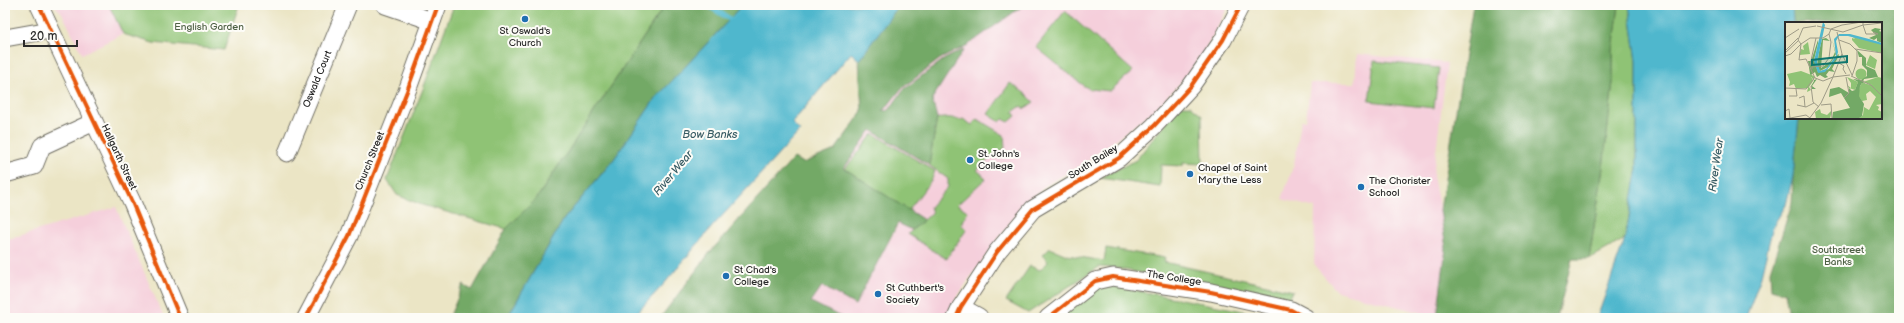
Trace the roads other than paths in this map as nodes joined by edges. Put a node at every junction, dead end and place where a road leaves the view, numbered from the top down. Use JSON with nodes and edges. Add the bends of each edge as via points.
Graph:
{"nodes":[{"id":1,"x":39,"y":5,"type":"edge"},
{"id":2,"x":348,"y":5,"type":"edge"},
{"id":3,"x":385,"y":5,"type":"edge"},
{"id":4,"x":1241,"y":5,"type":"edge"},
{"id":5,"x":435,"y":13,"type":"edge"},
{"id":6,"x":50,"y":30,"type":"junction"},
{"id":7,"x":5,"y":38,"type":"edge"},
{"id":8,"x":94,"y":122,"type":"junction"},
{"id":9,"x":287,"y":153,"type":"dead end"},
{"id":10,"x":5,"y":174,"type":"edge"},
{"id":11,"x":959,"y":313,"type":"edge"},
{"id":12,"x":979,"y":316,"type":"dead end"},
{"id":13,"x":180,"y":318,"type":"edge"},
{"id":14,"x":306,"y":318,"type":"edge"},
{"id":15,"x":1048,"y":318,"type":"edge"},
{"id":16,"x":1306,"y":318,"type":"edge"}],
"edges":[{"from":1,"to":6,"type":"street","name":"Hallgarth Street"},
{"from":2,"to":9,"type":"street","name":"Oswald Court"},
{"from":3,"to":5,"type":"street"},
{"from":4,"to":11,"type":"street","name":"South Bailey","via":[[1223,40],[1191,86],[1154,126],[1119,158],[1034,209],[998,252]]},
{"from":5,"to":14,"type":"street","name":"Church Street","via":[[349,236]]},
{"from":6,"to":7,"type":"street"},
{"from":6,"to":8,"type":"street","name":"Hallgarth Street"},
{"from":8,"to":10,"type":"street","via":[[42,146],[34,166]]},
{"from":8,"to":13,"type":"street","name":"Hallgarth Street","via":[[132,202]]},
{"from":11,"to":12,"type":"street"},
{"from":15,"to":16,"type":"street","name":"The College","via":[[1095,281],[1113,277],[1211,292],[1291,310]]}]}
